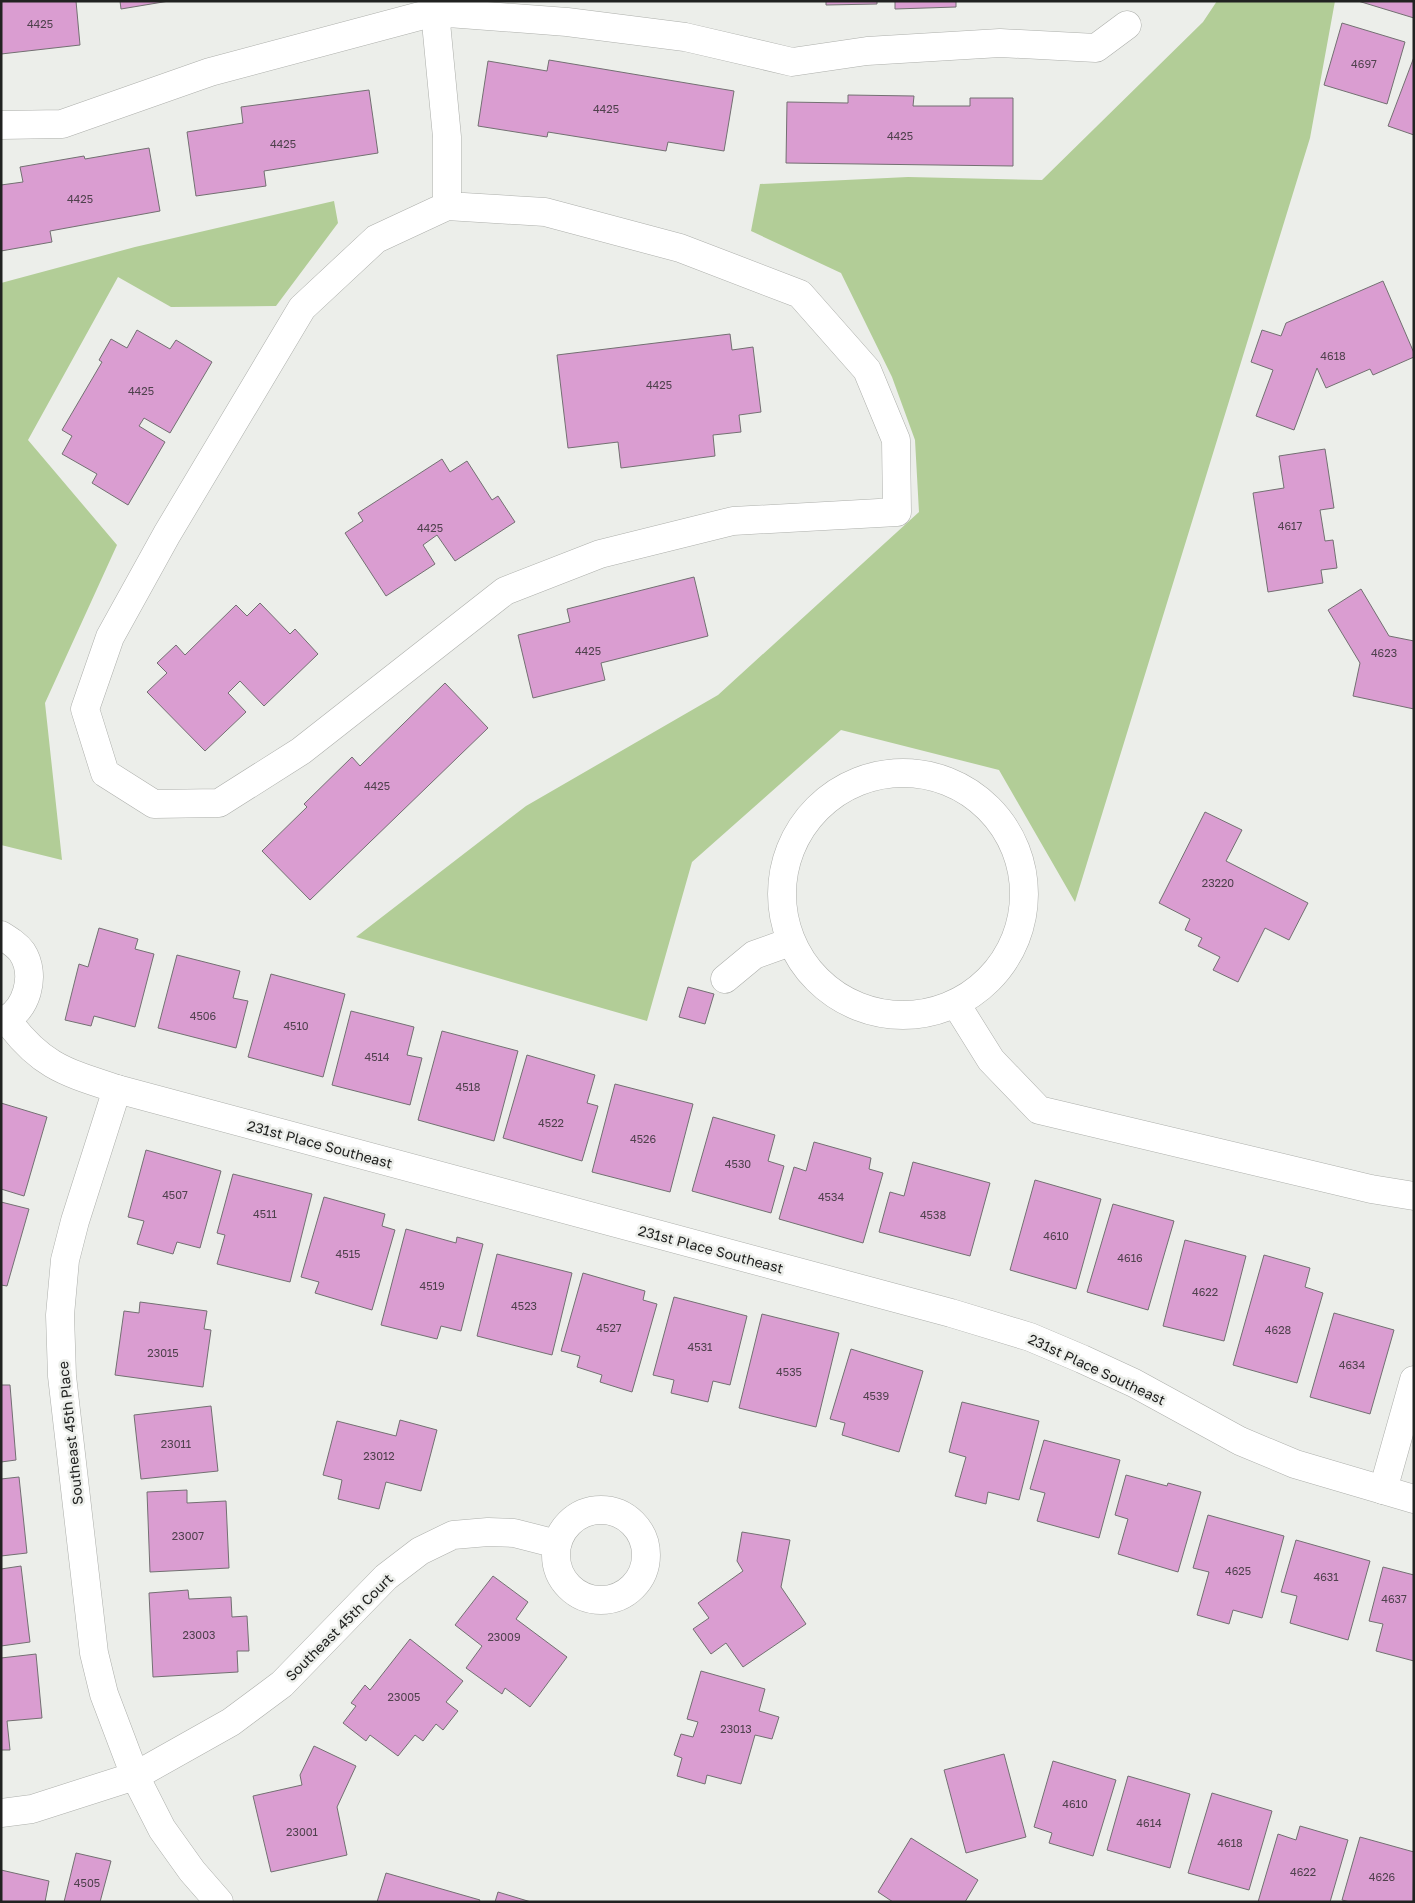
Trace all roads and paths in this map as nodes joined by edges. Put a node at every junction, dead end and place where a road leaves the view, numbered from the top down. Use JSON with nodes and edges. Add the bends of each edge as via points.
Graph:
{"nodes":[{"id":1,"x":434,"y":6,"type":"edge"},
{"id":2,"x":1127,"y":25,"type":"dead end"},
{"id":3,"x":1,"y":125,"type":"edge"},
{"id":4,"x":447,"y":206,"type":"junction"},
{"id":5,"x":1,"y":935,"type":"edge"},
{"id":6,"x":790,"y":942,"type":"junction"},
{"id":7,"x":725,"y":978,"type":"dead end"},
{"id":8,"x":956,"y":1004,"type":"junction"},
{"id":9,"x":4,"y":1021,"type":"edge"},
{"id":10,"x":117,"y":1090,"type":"junction"},
{"id":11,"x":1414,"y":1196,"type":"edge"},
{"id":12,"x":1414,"y":1380,"type":"edge"},
{"id":13,"x":1383,"y":1490,"type":"junction"},
{"id":14,"x":1414,"y":1499,"type":"edge"},
{"id":15,"x":557,"y":1544,"type":"dead end"},
{"id":16,"x":135,"y":1776,"type":"junction"},
{"id":17,"x":1,"y":1813,"type":"edge"},
{"id":18,"x":219,"y":1902,"type":"edge"}],
"edges":[{"from":1,"to":2,"type":"street","via":[[685,37],[792,62],[867,51],[1000,43],[1096,48]]},
{"from":1,"to":3,"type":"street","via":[[210,72],[62,124]]},
{"from":1,"to":4,"type":"street","via":[[447,137]]},
{"from":4,"to":4,"type":"street","via":[[376,239],[302,308],[167,534],[110,637],[85,709],[105,773],[154,804],[219,803],[301,751],[505,591],[600,554],[733,522],[897,512],[896,440],[867,370],[800,294],[680,248],[545,212]]},
{"from":5,"to":9,"type":"street","name":"231st Place Southeast","via":[[22,953],[28,967],[29,982],[26,997],[18,1010]]},
{"from":6,"to":7,"type":"street","via":[[754,955]]},
{"from":6,"to":8,"type":"street","via":[[812,976],[842,1000],[879,1014],[918,1016]]},
{"from":6,"to":8,"type":"street","via":[[781,904],[785,864],[800,828],[827,799],[863,779],[903,772],[943,779],[979,799],[1006,829],[1022,867],[1024,908],[1013,947],[989,981]]},
{"from":8,"to":11,"type":"street","via":[[991,1060],[1039,1110],[1372,1189]]},
{"from":9,"to":10,"type":"street","name":"231st Place Southeast","via":[[42,1058],[66,1072]]},
{"from":10,"to":13,"type":"street","name":"231st Place Southeast","via":[[951,1313],[1030,1337],[1134,1383],[1249,1445],[1295,1464]]},
{"from":10,"to":16,"type":"street","name":"Southeast 45th Place","via":[[65,1260],[60,1315],[62,1376],[94,1652],[104,1694]]},
{"from":12,"to":13,"type":"street"},
{"from":13,"to":14,"type":"street","name":"231st Place Southeast"},
{"from":15,"to":16,"type":"street","name":"Southeast 45th Court","via":[[514,1533],[488,1532],[453,1535],[420,1551],[386,1577],[282,1684],[232,1722]]},
{"from":16,"to":17,"type":"street","name":"Southeast 45th Court","via":[[32,1809]]},
{"from":16,"to":18,"type":"street","name":"Southeast 45th Place","via":[[162,1830]]}]}
